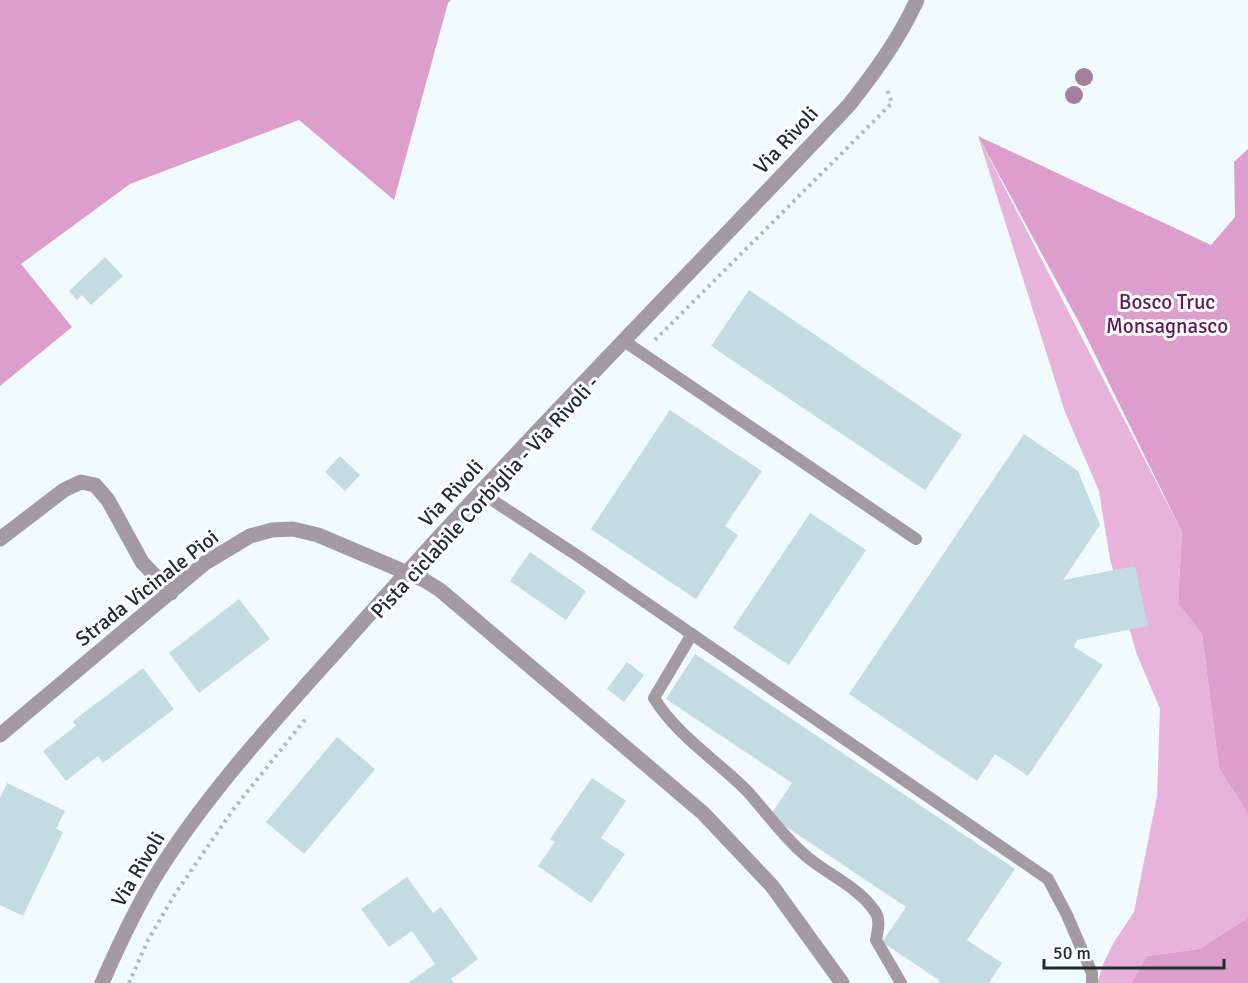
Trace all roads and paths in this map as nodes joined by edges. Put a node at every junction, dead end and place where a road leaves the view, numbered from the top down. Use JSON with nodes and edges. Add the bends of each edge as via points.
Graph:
{"nodes":[{"id":1,"x":917,"y":0,"type":"edge"},
{"id":2,"x":879,"y":67,"type":"junction"},
{"id":3,"x":624,"y":341,"type":"junction"},
{"id":4,"x":643,"y":352,"type":"junction"},
{"id":5,"x":480,"y":492,"type":"junction"},
{"id":6,"x":0,"y":539,"type":"edge"},
{"id":7,"x":916,"y":539,"type":"dead end"},
{"id":8,"x":405,"y":574,"type":"junction"},
{"id":9,"x":171,"y":593,"type":"junction"},
{"id":10,"x":692,"y":634,"type":"junction"},
{"id":11,"x":309,"y":714,"type":"dead end"},
{"id":12,"x":0,"y":735,"type":"edge"},
{"id":13,"x":102,"y":983,"type":"edge"},
{"id":14,"x":129,"y":983,"type":"edge"},
{"id":15,"x":842,"y":983,"type":"edge"},
{"id":16,"x":901,"y":983,"type":"edge"},
{"id":17,"x":1092,"y":983,"type":"edge"}],
"edges":[{"from":1,"to":2,"type":"street","name":"Via Rivoli","via":[[906,26]]},
{"from":2,"to":3,"type":"street","name":"Via Rivoli","via":[[849,105]]},
{"from":2,"to":4,"type":"path","via":[[892,103]]},
{"from":3,"to":4,"type":"lane"},
{"from":3,"to":5,"type":"street","name":"Via Rivoli"},
{"from":4,"to":7,"type":"lane"},
{"from":5,"to":8,"type":"street","name":"Via Rivoli"},
{"from":5,"to":10,"type":"lane"},
{"from":6,"to":9,"type":"street","via":[[64,490],[81,482],[95,485],[108,500],[142,562]]},
{"from":8,"to":9,"type":"street","name":"Strada Vicinale Pioi","via":[[318,535],[293,529],[272,530],[250,536],[206,563]]},
{"from":8,"to":13,"type":"street","name":"Via Rivoli","via":[[262,736],[182,837],[135,912]]},
{"from":8,"to":15,"type":"street","name":"Strada Vicinale Pioi","via":[[440,590],[703,813],[772,886]]},
{"from":9,"to":12,"type":"street","name":"Strada Vicinale Pioi"},
{"from":10,"to":16,"type":"lane","via":[[654,698],[658,705],[746,790],[805,856],[876,911],[876,940]]},
{"from":10,"to":17,"type":"lane","via":[[1048,879],[1092,973]]},
{"from":11,"to":14,"type":"path","via":[[235,807],[175,894]]}]}
